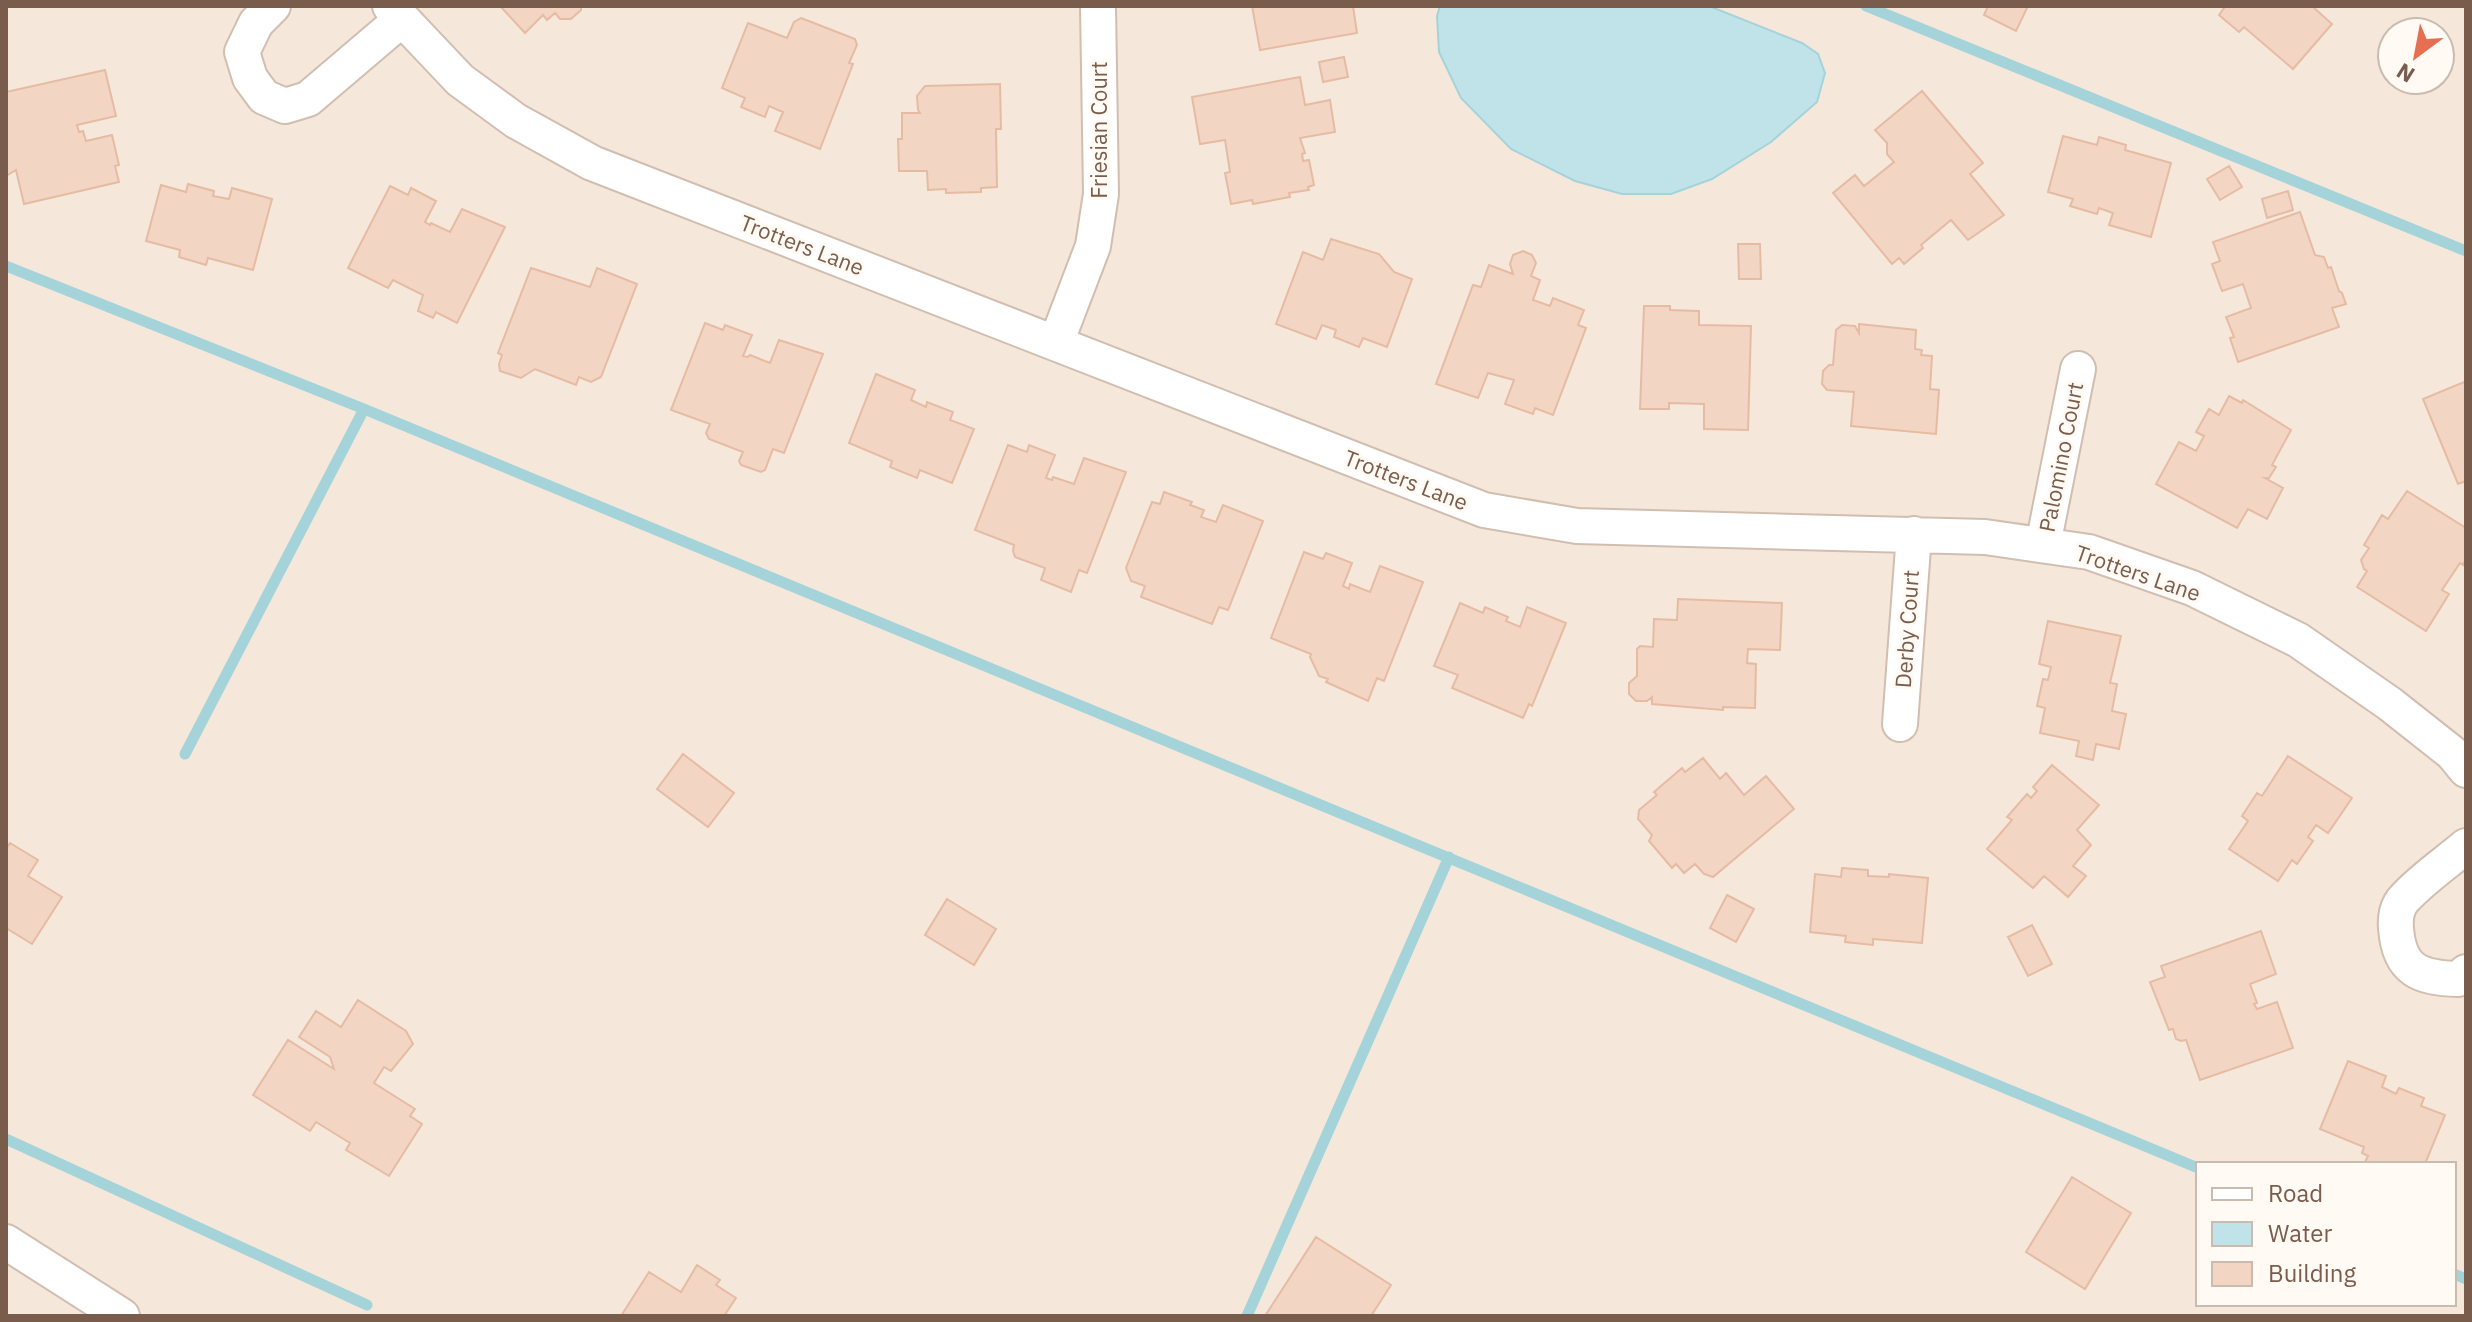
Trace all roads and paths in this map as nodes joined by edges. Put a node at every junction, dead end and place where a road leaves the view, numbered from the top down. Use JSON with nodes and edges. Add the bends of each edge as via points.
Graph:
{"nodes":[{"id":1,"x":273,"y":6,"type":"edge"},
{"id":2,"x":1098,"y":6,"type":"edge"},
{"id":3,"x":396,"y":12,"type":"edge"},
{"id":4,"x":1056,"y":343,"type":"junction"},
{"id":5,"x":2078,"y":369,"type":"dead end"},
{"id":6,"x":1914,"y":534,"type":"junction"},
{"id":7,"x":2043,"y":545,"type":"junction"},
{"id":8,"x":1900,"y":724,"type":"dead end"},
{"id":9,"x":2466,"y":770,"type":"edge"},
{"id":10,"x":2466,"y":846,"type":"edge"},
{"id":11,"x":2466,"y":972,"type":"edge"},
{"id":12,"x":6,"y":1242,"type":"edge"},
{"id":13,"x":122,"y":1316,"type":"edge"}],
"edges":[{"from":1,"to":3,"type":"street","via":[[256,23],[242,52],[250,78],[264,97],[285,106],[308,99]]},
{"from":2,"to":4,"type":"street","name":"Friesian Court","via":[[1101,194],[1093,246]]},
{"from":3,"to":4,"type":"street","name":"Trotters Lane","via":[[460,80],[516,121],[592,163]]},
{"from":4,"to":6,"type":"street","name":"Trotters Lane","via":[[1484,510],[1577,526]]},
{"from":5,"to":7,"type":"street","name":"Palomino Court"},
{"from":6,"to":7,"type":"street","name":"Trotters Lane"},
{"from":6,"to":8,"type":"street","name":"Derby Court"},
{"from":7,"to":9,"type":"street","name":"Trotters Lane","via":[[2089,552],[2192,588],[2298,640],[2390,704]]},
{"from":10,"to":11,"type":"street","via":[[2402,901],[2395,919],[2397,949],[2409,966],[2433,979],[2458,979]]},
{"from":12,"to":13,"type":"street"}]}
